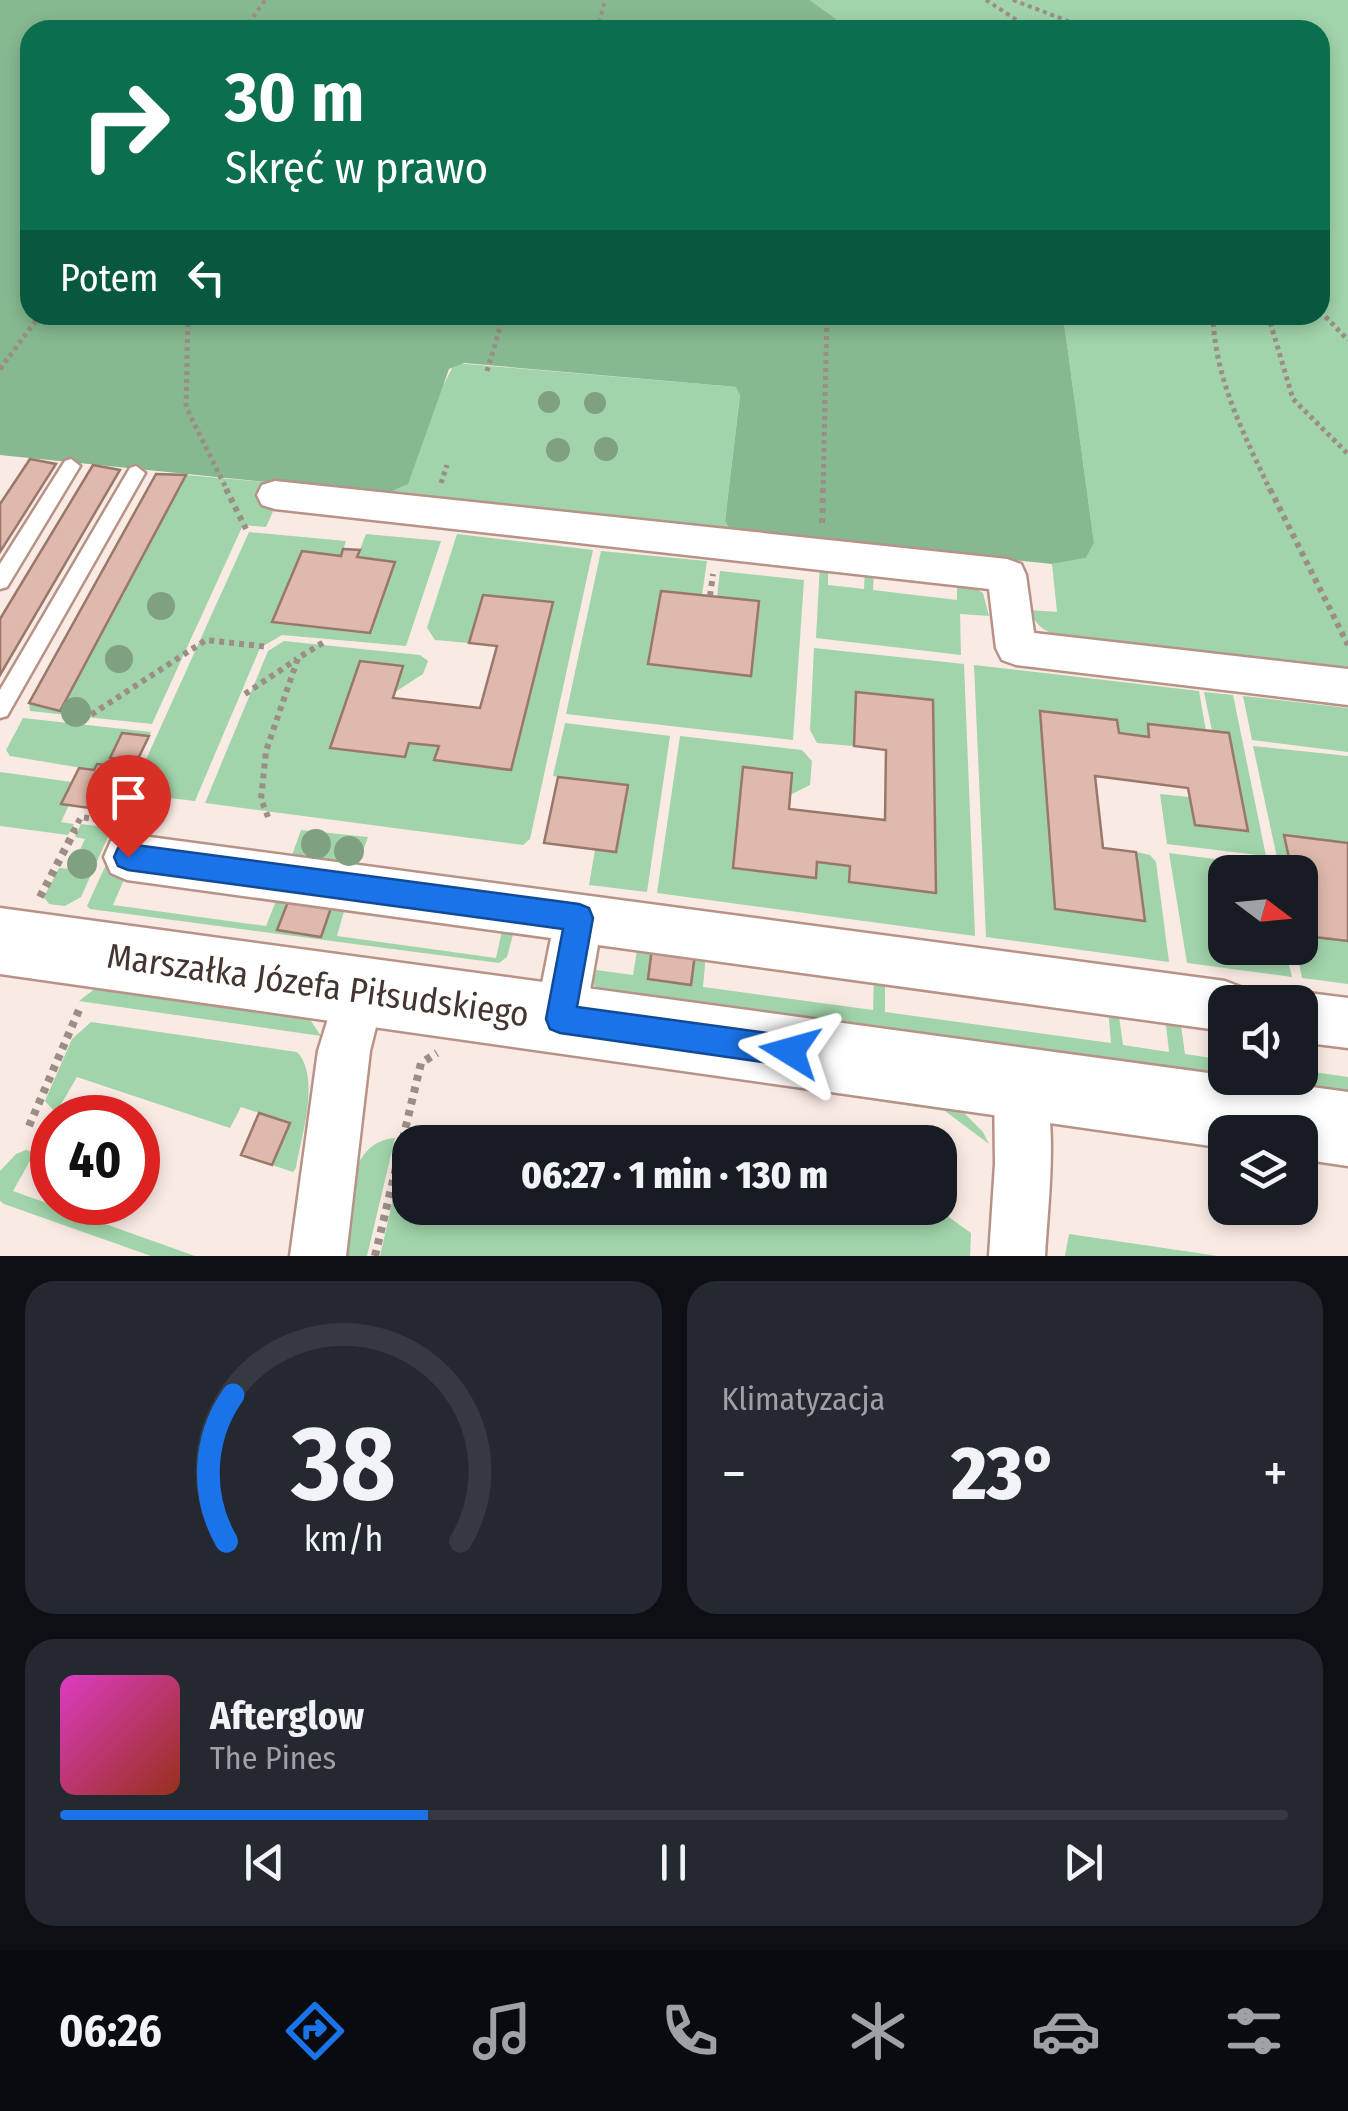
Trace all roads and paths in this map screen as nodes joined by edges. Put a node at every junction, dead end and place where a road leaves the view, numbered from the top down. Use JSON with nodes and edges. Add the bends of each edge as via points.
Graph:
{"nodes":[{"id":1,"x":986,"y":0,"type":"edge"},
{"id":2,"x":1012,"y":0,"type":"edge"},
{"id":3,"x":1017,"y":20,"type":"edge"},
{"id":4,"x":1064,"y":20,"type":"edge"},
{"id":5,"x":1330,"y":321,"type":"edge"},
{"id":6,"x":33,"y":325,"type":"edge"},
{"id":7,"x":188,"y":325,"type":"edge"},
{"id":8,"x":501,"y":325,"type":"edge"},
{"id":9,"x":828,"y":325,"type":"edge"},
{"id":10,"x":1213,"y":325,"type":"edge"},
{"id":11,"x":1271,"y":325,"type":"edge"},
{"id":12,"x":1348,"y":340,"type":"edge"},
{"id":13,"x":0,"y":369,"type":"edge"},
{"id":14,"x":487,"y":371,"type":"dead end"},
{"id":15,"x":1348,"y":454,"type":"edge"},
{"id":16,"x":71,"y":466,"type":"dead end"},
{"id":17,"x":136,"y":473,"type":"dead end"},
{"id":18,"x":275,"y":494,"type":"dead end"},
{"id":19,"x":246,"y":529,"type":"dead end"},
{"id":20,"x":821,"y":554,"type":"junction"},
{"id":21,"x":0,"y":581,"type":"edge"},
{"id":22,"x":324,"y":642,"type":"dead end"},
{"id":23,"x":1348,"y":645,"type":"edge"},
{"id":24,"x":269,"y":647,"type":"dead end"},
{"id":25,"x":298,"y":658,"type":"junction"},
{"id":26,"x":1348,"y":688,"type":"edge"},
{"id":27,"x":245,"y":694,"type":"dead end"},
{"id":28,"x":0,"y":710,"type":"edge"},
{"id":29,"x":83,"y":720,"type":"dead end"},
{"id":30,"x":268,"y":818,"type":"dead end"},
{"id":31,"x":123,"y":840,"type":"joint"},
{"id":32,"x":579,"y":918,"type":"junction"},
{"id":33,"x":16,"y":926,"type":"edge"},
{"id":34,"x":360,"y":991,"type":"junction"},
{"id":35,"x":456,"y":1004,"type":"junction"},
{"id":36,"x":1208,"y":1004,"type":"edge"},
{"id":37,"x":79,"y":1010,"type":"dead end"},
{"id":38,"x":560,"y":1019,"type":"junction"},
{"id":39,"x":1318,"y":1019,"type":"edge"},
{"id":40,"x":1348,"y":1023,"type":"edge"},
{"id":41,"x":1020,"y":1083,"type":"junction"},
{"id":42,"x":28,"y":1126,"type":"dead end"},
{"id":43,"x":1348,"y":1129,"type":"edge"},
{"id":44,"x":320,"y":1242,"type":"edge"},
{"id":45,"x":375,"y":1256,"type":"edge"},
{"id":46,"x":1017,"y":1256,"type":"edge"}],
"edges":[{"from":1,"to":3,"type":"path"},
{"from":2,"to":4,"type":"path"},
{"from":5,"to":12,"type":"path"},
{"from":6,"to":13,"type":"path"},
{"from":7,"to":19,"type":"path","via":[[186,407]]},
{"from":8,"to":14,"type":"path"},
{"from":9,"to":20,"type":"path"},
{"from":10,"to":23,"type":"path","via":[[1214,354],[1230,398]]},
{"from":11,"to":15,"type":"path","via":[[1293,399]]},
{"from":16,"to":21,"type":"lane"},
{"from":17,"to":28,"type":"lane"},
{"from":18,"to":20,"type":"street"},
{"from":20,"to":26,"type":"street","via":[[1006,575],[1016,648]]},
{"from":22,"to":25,"type":"path"},
{"from":24,"to":29,"type":"path","via":[[206,640]]},
{"from":25,"to":27,"type":"path"},
{"from":25,"to":30,"type":"path","via":[[266,751],[261,799]]},
{"from":31,"to":32,"type":"street"},
{"from":31,"to":33,"type":"path","via":[[80,817]]},
{"from":32,"to":36,"type":"street"},
{"from":32,"to":38,"type":"street"},
{"from":33,"to":34,"type":"street","name":"Marszałka Józefa Piłsudskiego"},
{"from":34,"to":35,"type":"street","name":"Marszałka Józefa Piłsudskiego"},
{"from":34,"to":44,"type":"street","via":[[344,1050]]},
{"from":35,"to":38,"type":"street","name":"Marszałka Józefa Piłsudskiego"},
{"from":35,"to":45,"type":"path","via":[[445,1048],[421,1062]]},
{"from":37,"to":42,"type":"path"},
{"from":38,"to":41,"type":"street","name":"Marszałka Józefa Piłsudskiego"},
{"from":39,"to":40,"type":"street"},
{"from":41,"to":43,"type":"street","name":"Marszałka Józefa Piłsudskiego"},
{"from":41,"to":46,"type":"street"}]}
